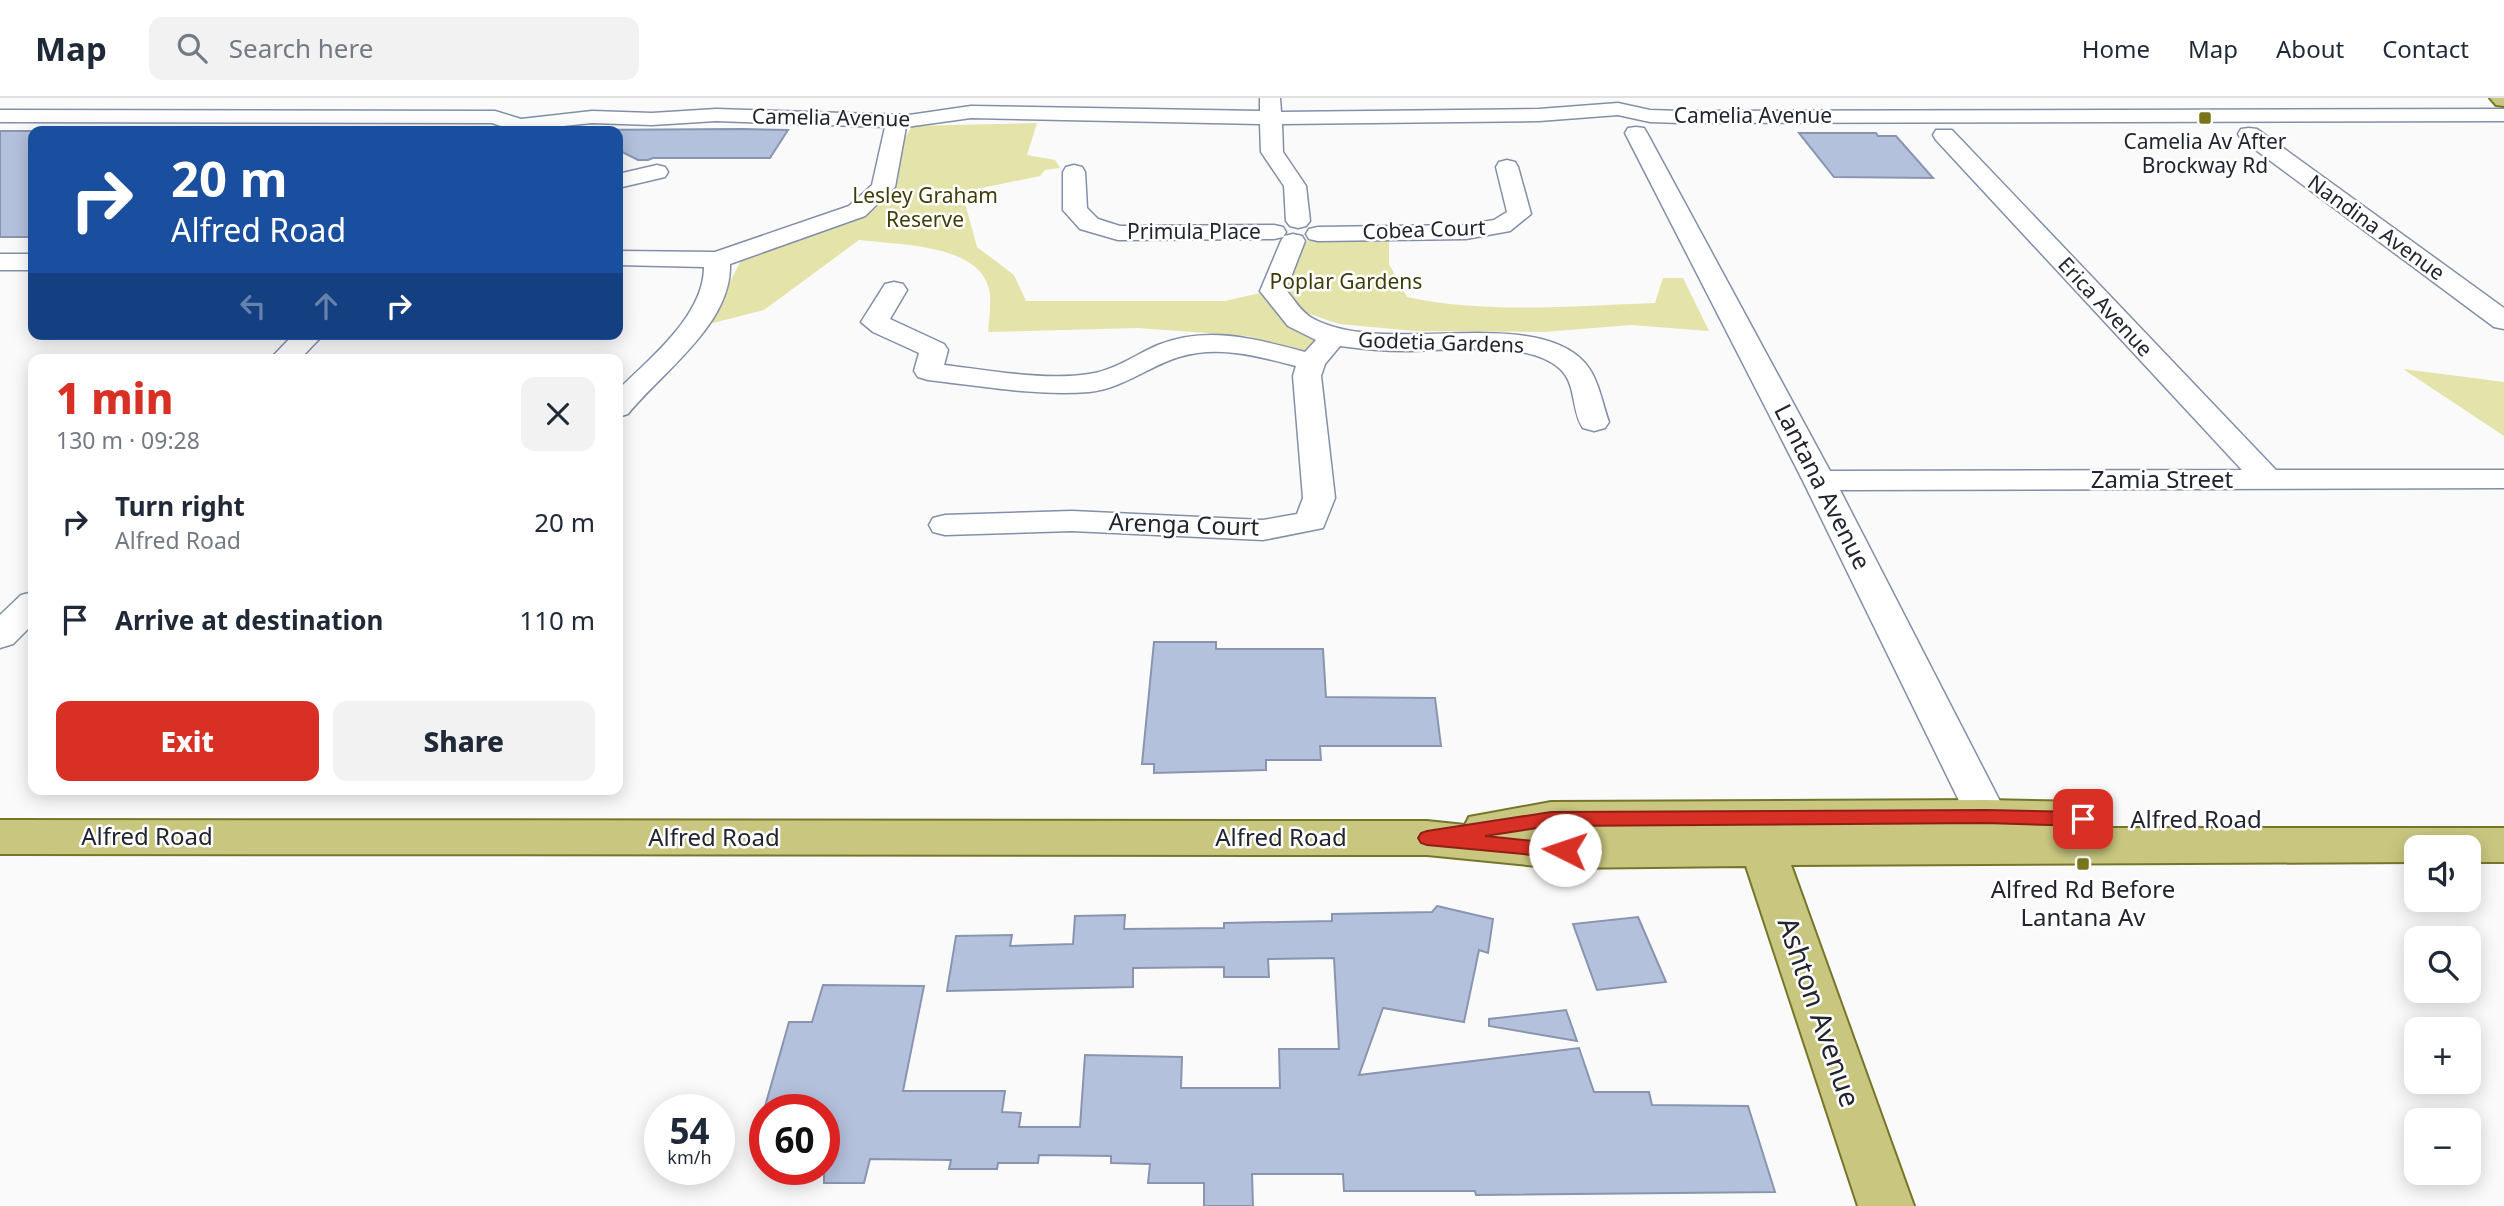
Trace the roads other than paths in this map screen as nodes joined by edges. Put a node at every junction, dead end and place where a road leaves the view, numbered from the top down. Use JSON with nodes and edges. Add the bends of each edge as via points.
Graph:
{"nodes":[{"id":1,"x":9,"y":98,"type":"edge"},
{"id":2,"x":0,"y":101,"type":"edge"},
{"id":3,"x":1271,"y":108,"type":"edge"},
{"id":4,"x":1621,"y":113,"type":"edge"},
{"id":5,"x":2504,"y":115,"type":"edge"},
{"id":6,"x":0,"y":116,"type":"edge"},
{"id":7,"x":194,"y":117,"type":"junction"},
{"id":8,"x":897,"y":121,"type":"junction"},
{"id":9,"x":180,"y":126,"type":"edge"},
{"id":10,"x":511,"y":126,"type":"edge"},
{"id":11,"x":535,"y":126,"type":"edge"},
{"id":12,"x":2249,"y":134,"type":"dead end"},
{"id":13,"x":1944,"y":135,"type":"dead end"},
{"id":14,"x":1507,"y":167,"type":"dead end"},
{"id":15,"x":657,"y":172,"type":"dead end"},
{"id":16,"x":1074,"y":172,"type":"dead end"},
{"id":17,"x":623,"y":180,"type":"edge"},
{"id":18,"x":1296,"y":232,"type":"junction"},
{"id":19,"x":623,"y":258,"type":"edge"},
{"id":20,"x":717,"y":260,"type":"junction"},
{"id":21,"x":0,"y":262,"type":"edge"},
{"id":22,"x":28,"y":262,"type":"edge"},
{"id":23,"x":894,"y":290,"type":"dead end"},
{"id":24,"x":2504,"y":321,"type":"edge"},
{"id":25,"x":1333,"y":337,"type":"junction"},
{"id":26,"x":304,"y":340,"type":"edge"},
{"id":27,"x":289,"y":354,"type":"edge"},
{"id":28,"x":1311,"y":362,"type":"junction"},
{"id":29,"x":623,"y":399,"type":"edge"},
{"id":30,"x":1594,"y":422,"type":"dead end"},
{"id":31,"x":2267,"y":479,"type":"junction"},
{"id":32,"x":2504,"y":479,"type":"edge"},
{"id":33,"x":1819,"y":481,"type":"junction"},
{"id":34,"x":945,"y":525,"type":"dead end"},
{"id":35,"x":28,"y":608,"type":"edge"},
{"id":36,"x":0,"y":636,"type":"edge"},
{"id":37,"x":2504,"y":820,"type":"edge"},
{"id":38,"x":1994,"y":831,"type":"junction"},
{"id":39,"x":1757,"y":833,"type":"junction"},
{"id":40,"x":0,"y":837,"type":"edge"},
{"id":41,"x":2504,"y":845,"type":"edge"},
{"id":42,"x":1886,"y":1206,"type":"edge"}],
"edges":[{"from":1,"to":2,"type":"street"},
{"from":3,"to":4,"type":"street","name":"Camelia Avenue","via":[[1539,116]]},
{"from":3,"to":8,"type":"street","name":"Camelia Avenue","via":[[971,112]]},
{"from":3,"to":18,"type":"street","name":"Godetia Gardens","via":[[1272,152],[1295,186]]},
{"from":4,"to":5,"type":"street","name":"Camelia Avenue","via":[[1681,117]]},
{"from":4,"to":33,"type":"street","name":"Lantana Avenue"},
{"from":6,"to":7,"type":"street","name":"Camelia Avenue"},
{"from":7,"to":9,"type":"street"},
{"from":7,"to":10,"type":"street","name":"Camelia Avenue","via":[[495,117]]},
{"from":8,"to":11,"type":"street","name":"Camelia Avenue","via":[[716,115],[592,117]]},
{"from":8,"to":20,"type":"street","via":[[883,187],[858,211]]},
{"from":12,"to":24,"type":"street","name":"Nandina Avenue"},
{"from":13,"to":31,"type":"street","name":"Erica Avenue"},
{"from":14,"to":18,"type":"street","name":"Cobea Court","via":[[1519,214],[1501,226],[1466,232]]},
{"from":15,"to":17,"type":"street"},
{"from":16,"to":18,"type":"street","name":"Primula Place","via":[[1075,210],[1089,224],[1118,233]]},
{"from":18,"to":25,"type":"street","name":"Godetia Gardens","via":[[1273,291],[1301,323]]},
{"from":19,"to":20,"type":"street"},
{"from":20,"to":29,"type":"street","via":[[720,273],[704,310],[665,361]]},
{"from":21,"to":22,"type":"street"},
{"from":23,"to":28,"type":"street","via":[[875,322],[934,349],[928,371],[1021,383],[1091,383],[1170,350],[1214,343],[1241,343]]},
{"from":25,"to":28,"type":"street"},
{"from":25,"to":30,"type":"street","name":"Godetia Gardens","via":[[1518,343],[1551,350],[1576,368]]},
{"from":26,"to":27,"type":"street"},
{"from":28,"to":34,"type":"street","name":"Arenga Court","via":[[1307,376],[1319,498],[1311,521],[1263,530],[1072,521]]},
{"from":31,"to":32,"type":"street","name":"Zamia Street"},
{"from":31,"to":33,"type":"street","name":"Zamia Street"},
{"from":33,"to":38,"type":"street","name":"Lantana Avenue"},
{"from":35,"to":36,"type":"street"},
{"from":37,"to":38,"type":"main road","name":"Alfred Road","via":[[2132,821]]},
{"from":38,"to":39,"type":"main road","name":"Alfred Road"},
{"from":38,"to":41,"type":"main road","name":"Alfred Road"},
{"from":39,"to":40,"type":"main road","name":"Alfred Road","via":[[1558,850],[1427,838]]},
{"from":39,"to":42,"type":"main road","name":"Ashton Avenue"}]}
